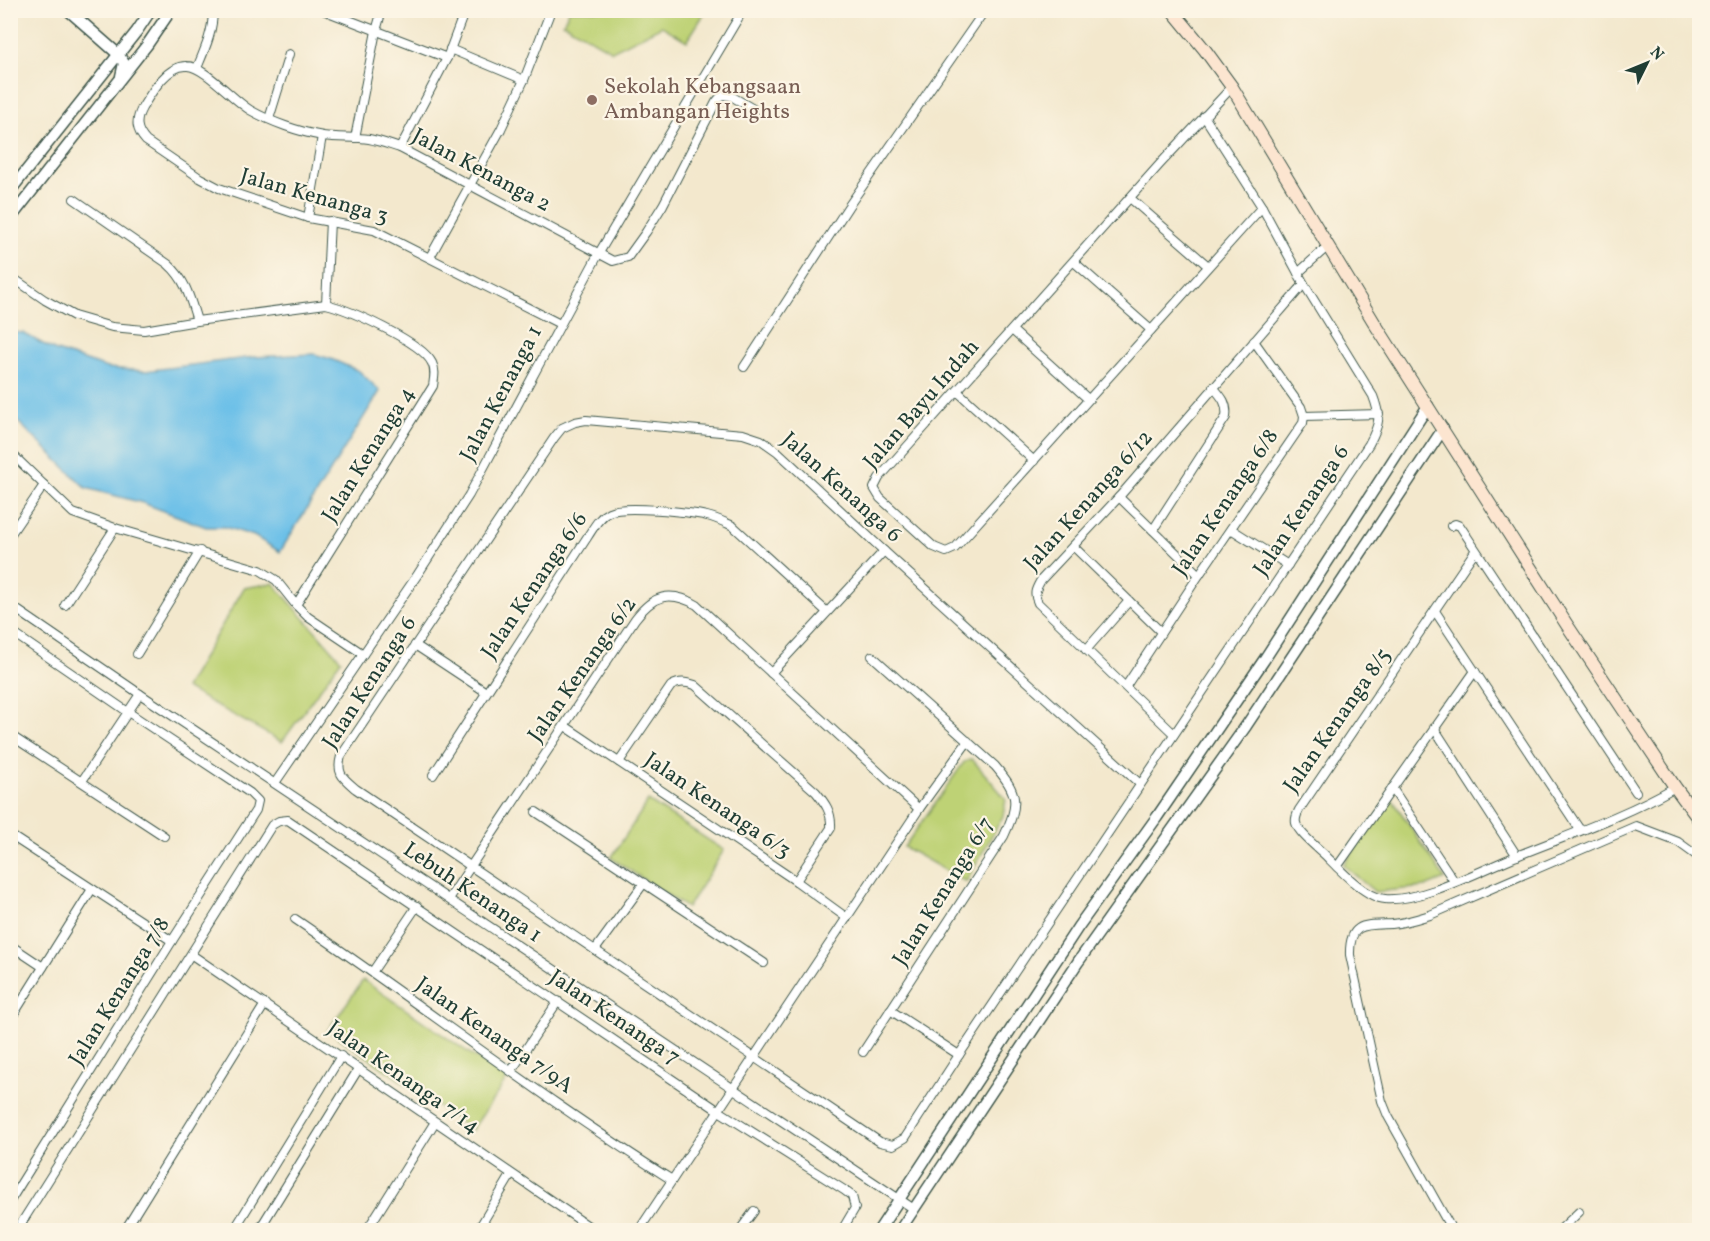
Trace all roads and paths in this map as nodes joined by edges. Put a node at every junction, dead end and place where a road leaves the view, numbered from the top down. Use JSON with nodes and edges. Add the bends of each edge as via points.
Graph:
{"nodes":[{"id":1,"x":69,"y":10,"type":"edge"},
{"id":2,"x":151,"y":10,"type":"edge"},
{"id":3,"x":171,"y":10,"type":"edge"},
{"id":4,"x":213,"y":10,"type":"edge"},
{"id":5,"x":323,"y":10,"type":"edge"},
{"id":6,"x":382,"y":10,"type":"edge"},
{"id":7,"x":465,"y":10,"type":"edge"},
{"id":8,"x":551,"y":10,"type":"edge"},
{"id":9,"x":743,"y":10,"type":"edge"},
{"id":10,"x":985,"y":10,"type":"edge"},
{"id":11,"x":1172,"y":10,"type":"edge"},
{"id":12,"x":376,"y":31,"type":"junction"},
{"id":13,"x":147,"y":45,"type":"junction"},
{"id":14,"x":118,"y":54,"type":"junction"},
{"id":15,"x":289,"y":54,"type":"dead end"},
{"id":16,"x":448,"y":54,"type":"junction"},
{"id":17,"x":197,"y":68,"type":"junction"},
{"id":18,"x":121,"y":78,"type":"junction"},
{"id":19,"x":524,"y":80,"type":"junction"},
{"id":20,"x":1232,"y":87,"type":"junction"},
{"id":21,"x":755,"y":110,"type":"dead end"},
{"id":22,"x":1204,"y":116,"type":"junction"},
{"id":23,"x":269,"y":119,"type":"junction"},
{"id":24,"x":322,"y":136,"type":"junction"},
{"id":25,"x":355,"y":138,"type":"junction"},
{"id":26,"x":400,"y":148,"type":"junction"},
{"id":27,"x":470,"y":185,"type":"junction"},
{"id":28,"x":10,"y":191,"type":"edge"},
{"id":29,"x":1130,"y":198,"type":"junction"},
{"id":30,"x":74,"y":199,"type":"dead end"},
{"id":31,"x":1262,"y":207,"type":"junction"},
{"id":32,"x":308,"y":218,"type":"junction"},
{"id":33,"x":10,"y":219,"type":"edge"},
{"id":34,"x":330,"y":221,"type":"junction"},
{"id":35,"x":1327,"y":247,"type":"junction"},
{"id":36,"x":599,"y":254,"type":"junction"},
{"id":37,"x":429,"y":256,"type":"junction"},
{"id":38,"x":1074,"y":262,"type":"junction"},
{"id":39,"x":1208,"y":266,"type":"junction"},
{"id":40,"x":1298,"y":273,"type":"junction"},
{"id":41,"x":13,"y":278,"type":"dead end"},
{"id":42,"x":1304,"y":284,"type":"junction"},
{"id":43,"x":326,"y":304,"type":"junction"},
{"id":44,"x":196,"y":321,"type":"junction"},
{"id":45,"x":560,"y":324,"type":"junction"},
{"id":46,"x":1012,"y":330,"type":"junction"},
{"id":47,"x":1151,"y":330,"type":"junction"},
{"id":48,"x":1254,"y":341,"type":"junction"},
{"id":49,"x":744,"y":367,"type":"dead end"},
{"id":50,"x":1213,"y":387,"type":"junction"},
{"id":51,"x":957,"y":392,"type":"junction"},
{"id":52,"x":1088,"y":399,"type":"junction"},
{"id":53,"x":1428,"y":406,"type":"junction"},
{"id":54,"x":1379,"y":414,"type":"junction"},
{"id":55,"x":1304,"y":416,"type":"junction"},
{"id":56,"x":1443,"y":429,"type":"junction"},
{"id":57,"x":10,"y":452,"type":"edge"},
{"id":58,"x":1034,"y":461,"type":"junction"},
{"id":59,"x":44,"y":485,"type":"junction"},
{"id":60,"x":1119,"y":497,"type":"junction"},
{"id":61,"x":1451,"y":526,"type":"dead end"},
{"id":62,"x":115,"y":528,"type":"junction"},
{"id":63,"x":1231,"y":529,"type":"junction"},
{"id":64,"x":1153,"y":530,"type":"junction"},
{"id":65,"x":10,"y":535,"type":"edge"},
{"id":66,"x":1074,"y":546,"type":"junction"},
{"id":67,"x":200,"y":551,"type":"junction"},
{"id":68,"x":1475,"y":551,"type":"junction"},
{"id":69,"x":884,"y":552,"type":"junction"},
{"id":70,"x":1288,"y":565,"type":"junction"},
{"id":71,"x":1199,"y":575,"type":"junction"},
{"id":72,"x":1129,"y":601,"type":"junction"},
{"id":73,"x":10,"y":605,"type":"edge"},
{"id":74,"x":65,"y":605,"type":"dead end"},
{"id":75,"x":296,"y":605,"type":"junction"},
{"id":76,"x":1435,"y":611,"type":"junction"},
{"id":77,"x":827,"y":612,"type":"junction"},
{"id":78,"x":10,"y":631,"type":"edge"},
{"id":79,"x":1161,"y":632,"type":"junction"},
{"id":80,"x":415,"y":645,"type":"junction"},
{"id":81,"x":1086,"y":650,"type":"junction"},
{"id":82,"x":136,"y":654,"type":"dead end"},
{"id":83,"x":363,"y":654,"type":"junction"},
{"id":84,"x":872,"y":656,"type":"dead end"},
{"id":85,"x":1475,"y":671,"type":"junction"},
{"id":86,"x":771,"y":673,"type":"junction"},
{"id":87,"x":1126,"y":686,"type":"junction"},
{"id":88,"x":486,"y":692,"type":"junction"},
{"id":89,"x":140,"y":693,"type":"junction"},
{"id":90,"x":128,"y":712,"type":"junction"},
{"id":91,"x":565,"y":726,"type":"junction"},
{"id":92,"x":1434,"y":728,"type":"junction"},
{"id":93,"x":10,"y":735,"type":"edge"},
{"id":94,"x":1174,"y":735,"type":"junction"},
{"id":95,"x":968,"y":741,"type":"junction"},
{"id":96,"x":619,"y":762,"type":"junction"},
{"id":97,"x":433,"y":775,"type":"dead end"},
{"id":98,"x":82,"y":781,"type":"junction"},
{"id":99,"x":275,"y":783,"type":"junction"},
{"id":100,"x":1140,"y":784,"type":"junction"},
{"id":101,"x":1675,"y":787,"type":"junction"},
{"id":102,"x":1392,"y":788,"type":"junction"},
{"id":103,"x":1636,"y":792,"type":"dead end"},
{"id":104,"x":919,"y":809,"type":"junction"},
{"id":105,"x":536,"y":812,"type":"dead end"},
{"id":106,"x":1700,"y":821,"type":"edge"},
{"id":107,"x":1580,"y":830,"type":"junction"},
{"id":108,"x":10,"y":835,"type":"edge"},
{"id":109,"x":164,"y":836,"type":"dead end"},
{"id":110,"x":1517,"y":856,"type":"junction"},
{"id":111,"x":1700,"y":858,"type":"edge"},
{"id":112,"x":470,"y":867,"type":"junction"},
{"id":113,"x":1337,"y":867,"type":"junction"},
{"id":114,"x":796,"y":881,"type":"junction"},
{"id":115,"x":1454,"y":881,"type":"junction"},
{"id":116,"x":644,"y":883,"type":"junction"},
{"id":117,"x":92,"y":889,"type":"junction"},
{"id":118,"x":449,"y":899,"type":"junction"},
{"id":119,"x":417,"y":906,"type":"junction"},
{"id":120,"x":847,"y":918,"type":"junction"},
{"id":121,"x":295,"y":919,"type":"dead end"},
{"id":122,"x":172,"y":941,"type":"junction"},
{"id":123,"x":10,"y":945,"type":"edge"},
{"id":124,"x":596,"y":950,"type":"junction"},
{"id":125,"x":192,"y":955,"type":"junction"},
{"id":126,"x":764,"y":963,"type":"dead end"},
{"id":127,"x":43,"y":967,"type":"junction"},
{"id":128,"x":373,"y":972,"type":"junction"},
{"id":129,"x":558,"y":1001,"type":"junction"},
{"id":130,"x":266,"y":1004,"type":"junction"},
{"id":131,"x":890,"y":1010,"type":"junction"},
{"id":132,"x":10,"y":1020,"type":"edge"},
{"id":133,"x":863,"y":1052,"type":"dead end"},
{"id":134,"x":959,"y":1055,"type":"junction"},
{"id":135,"x":340,"y":1056,"type":"junction"},
{"id":136,"x":755,"y":1057,"type":"junction"},
{"id":137,"x":359,"y":1068,"type":"junction"},
{"id":138,"x":512,"y":1070,"type":"junction"},
{"id":139,"x":733,"y":1089,"type":"junction"},
{"id":140,"x":719,"y":1111,"type":"junction"},
{"id":141,"x":435,"y":1122,"type":"junction"},
{"id":142,"x":511,"y":1175,"type":"junction"},
{"id":143,"x":672,"y":1180,"type":"junction"},
{"id":144,"x":900,"y":1200,"type":"junction"},
{"id":145,"x":10,"y":1201,"type":"edge"},
{"id":146,"x":914,"y":1209,"type":"junction"},
{"id":147,"x":754,"y":1211,"type":"dead end"},
{"id":148,"x":1579,"y":1212,"type":"dead end"},
{"id":149,"x":17,"y":1230,"type":"edge"},
{"id":150,"x":125,"y":1230,"type":"edge"},
{"id":151,"x":234,"y":1230,"type":"edge"},
{"id":152,"x":259,"y":1230,"type":"edge"},
{"id":153,"x":367,"y":1230,"type":"edge"},
{"id":154,"x":478,"y":1230,"type":"edge"},
{"id":155,"x":594,"y":1230,"type":"edge"},
{"id":156,"x":639,"y":1230,"type":"edge"},
{"id":157,"x":740,"y":1230,"type":"edge"},
{"id":158,"x":842,"y":1230,"type":"edge"},
{"id":159,"x":879,"y":1230,"type":"edge"},
{"id":160,"x":900,"y":1230,"type":"edge"},
{"id":161,"x":1452,"y":1230,"type":"edge"},
{"id":162,"x":1560,"y":1230,"type":"edge"}],
"edges":[{"from":1,"to":14,"type":"street"},
{"from":2,"to":14,"type":"street"},
{"from":3,"to":13,"type":"street"},
{"from":4,"to":17,"type":"street","via":[[209,40]]},
{"from":5,"to":12,"type":"street"},
{"from":6,"to":12,"type":"street"},
{"from":7,"to":16,"type":"street"},
{"from":8,"to":19,"type":"street"},
{"from":9,"to":36,"type":"street","name":"Jalan Kenanga 1"},
{"from":10,"to":49,"type":"street","via":[[848,207]]},
{"from":11,"to":20,"type":"main road"},
{"from":12,"to":16,"type":"street"},
{"from":12,"to":25,"type":"street"},
{"from":13,"to":14,"type":"street","via":[[131,55]]},
{"from":13,"to":18,"type":"street"},
{"from":14,"to":18,"type":"street","via":[[124,63]]},
{"from":14,"to":28,"type":"street"},
{"from":15,"to":23,"type":"street"},
{"from":16,"to":19,"type":"street"},
{"from":16,"to":26,"type":"street"},
{"from":17,"to":23,"type":"street","name":"Jalan Kenanga 2","via":[[237,101]]},
{"from":17,"to":32,"type":"street","name":"Jalan Kenanga 3","via":[[184,66],[171,71],[138,117],[140,134],[219,188]]},
{"from":18,"to":33,"type":"street"},
{"from":19,"to":27,"type":"street"},
{"from":20,"to":22,"type":"street","name":"Jalan Bayu Indah"},
{"from":20,"to":35,"type":"main road"},
{"from":21,"to":36,"type":"street","via":[[722,95],[663,205],[628,257],[614,261]]},
{"from":22,"to":29,"type":"street","name":"Jalan Bayu Indah"},
{"from":22,"to":31,"type":"street"},
{"from":23,"to":24,"type":"street","name":"Jalan Kenanga 2"},
{"from":24,"to":25,"type":"street","name":"Jalan Kenanga 2"},
{"from":24,"to":32,"type":"street"},
{"from":25,"to":26,"type":"street","name":"Jalan Kenanga 2"},
{"from":26,"to":27,"type":"street","name":"Jalan Kenanga 2"},
{"from":27,"to":36,"type":"street","name":"Jalan Kenanga 2"},
{"from":27,"to":37,"type":"street"},
{"from":29,"to":38,"type":"street","name":"Jalan Bayu Indah"},
{"from":29,"to":39,"type":"street"},
{"from":30,"to":44,"type":"street","via":[[179,274]]},
{"from":31,"to":39,"type":"street","name":"Jalan Bayu Indah"},
{"from":31,"to":40,"type":"street"},
{"from":32,"to":34,"type":"street","name":"Jalan Kenanga 3"},
{"from":34,"to":37,"type":"street","name":"Jalan Kenanga 3","via":[[374,230]]},
{"from":34,"to":43,"type":"street"},
{"from":35,"to":40,"type":"street"},
{"from":35,"to":53,"type":"main road"},
{"from":36,"to":45,"type":"street","name":"Jalan Kenanga 1"},
{"from":37,"to":45,"type":"street","name":"Jalan Kenanga 3"},
{"from":38,"to":46,"type":"street","name":"Jalan Bayu Indah"},
{"from":38,"to":47,"type":"street"},
{"from":39,"to":47,"type":"street","name":"Jalan Bayu Indah"},
{"from":40,"to":42,"type":"street"},
{"from":41,"to":44,"type":"street","via":[[74,316],[112,327],[144,330]]},
{"from":42,"to":48,"type":"street","name":"Jalan Kenanga 6/12"},
{"from":42,"to":54,"type":"street","via":[[1373,396]]},
{"from":43,"to":44,"type":"street"},
{"from":43,"to":75,"type":"street","name":"Jalan Kenanga 4","via":[[408,341],[424,352],[435,374],[433,386]]},
{"from":45,"to":83,"type":"street","name":"Jalan Kenanga 1","via":[[469,495]]},
{"from":46,"to":51,"type":"street","name":"Jalan Bayu Indah"},
{"from":46,"to":52,"type":"street"},
{"from":47,"to":52,"type":"street","name":"Jalan Bayu Indah"},
{"from":48,"to":50,"type":"street","name":"Jalan Kenanga 6/12"},
{"from":48,"to":55,"type":"street","name":"Jalan Kenanga 6/8"},
{"from":50,"to":60,"type":"street","name":"Jalan Kenanga 6/12"},
{"from":50,"to":64,"type":"street","via":[[1228,408],[1226,417]]},
{"from":51,"to":58,"type":"street"},
{"from":51,"to":58,"type":"street","name":"Jalan Bayu Indah","via":[[874,488],[934,547],[945,552],[955,548]]},
{"from":52,"to":58,"type":"street","name":"Jalan Bayu Indah"},
{"from":53,"to":56,"type":"main road"},
{"from":53,"to":144,"type":"street","via":[[1264,660],[1078,927]]},
{"from":54,"to":55,"type":"street"},
{"from":54,"to":70,"type":"street","name":"Jalan Kenanga 6","via":[[1369,444]]},
{"from":55,"to":63,"type":"street","name":"Jalan Kenanga 6/8"},
{"from":56,"to":101,"type":"main road"},
{"from":56,"to":146,"type":"street","via":[[1246,726],[1078,962]]},
{"from":57,"to":59,"type":"street"},
{"from":59,"to":62,"type":"street","via":[[74,513]]},
{"from":59,"to":65,"type":"street"},
{"from":60,"to":64,"type":"street"},
{"from":60,"to":66,"type":"street","name":"Jalan Kenanga 6/12"},
{"from":61,"to":68,"type":"street","via":[[1460,526]]},
{"from":62,"to":67,"type":"street"},
{"from":62,"to":74,"type":"street"},
{"from":63,"to":70,"type":"street"},
{"from":63,"to":71,"type":"street","name":"Jalan Kenanga 6/8"},
{"from":64,"to":71,"type":"street"},
{"from":66,"to":72,"type":"street"},
{"from":66,"to":81,"type":"street","name":"Jalan Kenanga 6/12","via":[[1041,580],[1035,596]]},
{"from":67,"to":75,"type":"street","via":[[260,570],[276,580]]},
{"from":67,"to":82,"type":"street"},
{"from":68,"to":76,"type":"street","name":"Jalan Kenanga 8/5"},
{"from":68,"to":103,"type":"street"},
{"from":69,"to":77,"type":"street"},
{"from":69,"to":80,"type":"street","name":"Jalan Kenanga 6","via":[[761,440],[743,434],[599,420],[575,422],[562,428],[554,438]]},
{"from":69,"to":100,"type":"street","name":"Jalan Kenanga 6"},
{"from":70,"to":94,"type":"street","name":"Jalan Kenanga 6"},
{"from":71,"to":79,"type":"street","name":"Jalan Kenanga 6/8"},
{"from":72,"to":79,"type":"street"},
{"from":72,"to":81,"type":"street"},
{"from":73,"to":89,"type":"street","name":"Lebuh Kenanga 1"},
{"from":75,"to":83,"type":"street"},
{"from":76,"to":85,"type":"street"},
{"from":76,"to":113,"type":"street","name":"Jalan Kenanga 8/5","via":[[1299,810],[1295,822],[1299,830]]},
{"from":77,"to":86,"type":"street"},
{"from":77,"to":88,"type":"street","name":"Jalan Kenanga 6/6","via":[[733,526],[719,519],[627,509],[610,511],[593,528]]},
{"from":78,"to":90,"type":"street"},
{"from":79,"to":87,"type":"street","name":"Jalan Kenanga 6/8"},
{"from":80,"to":88,"type":"street"},
{"from":80,"to":112,"type":"street","name":"Jalan Kenanga 6","via":[[338,766],[342,777],[356,789]]},
{"from":81,"to":87,"type":"street","name":"Jalan Kenanga 6/12"},
{"from":83,"to":99,"type":"street","name":"Jalan Kenanga 1"},
{"from":84,"to":95,"type":"street","name":"Jalan Kenanga 6/7"},
{"from":85,"to":92,"type":"street"},
{"from":85,"to":107,"type":"street"},
{"from":86,"to":91,"type":"street","name":"Jalan Kenanga 6/2","via":[[697,605],[685,598],[667,596],[643,608]]},
{"from":86,"to":104,"type":"street","name":"Jalan Kenanga 6/2"},
{"from":87,"to":94,"type":"street","name":"Jalan Kenanga 6/12"},
{"from":88,"to":97,"type":"street","name":"Jalan Kenanga 6/6"},
{"from":89,"to":90,"type":"street"},
{"from":89,"to":99,"type":"street","name":"Lebuh Kenanga 1"},
{"from":90,"to":98,"type":"street"},
{"from":90,"to":122,"type":"street","name":"Jalan Kenanga 7/8","via":[[258,801],[256,810]]},
{"from":91,"to":96,"type":"street","name":"Jalan Kenanga 6/3"},
{"from":91,"to":112,"type":"street","name":"Jalan Kenanga 6/2"},
{"from":92,"to":102,"type":"street"},
{"from":92,"to":110,"type":"street"},
{"from":93,"to":98,"type":"street"},
{"from":94,"to":100,"type":"street","name":"Jalan Kenanga 6"},
{"from":95,"to":104,"type":"street"},
{"from":95,"to":131,"type":"street","name":"Jalan Kenanga 6/7","via":[[1008,781],[1015,798],[1013,817]]},
{"from":96,"to":114,"type":"street","name":"Jalan Kenanga 6/3"},
{"from":96,"to":114,"type":"street","via":[[671,686],[685,682],[695,686],[828,806],[831,828]]},
{"from":98,"to":109,"type":"street"},
{"from":99,"to":118,"type":"street","name":"Lebuh Kenanga 1"},
{"from":100,"to":134,"type":"street"},
{"from":101,"to":106,"type":"main road"},
{"from":101,"to":107,"type":"street","name":"Jalan Kenanga 8/5"},
{"from":102,"to":113,"type":"street"},
{"from":102,"to":115,"type":"street"},
{"from":104,"to":120,"type":"street"},
{"from":105,"to":116,"type":"street"},
{"from":107,"to":110,"type":"street","name":"Jalan Kenanga 8/5"},
{"from":108,"to":117,"type":"street"},
{"from":110,"to":115,"type":"street","name":"Jalan Kenanga 8/5"},
{"from":111,"to":161,"type":"street","via":[[1678,842],[1636,826],[1430,915],[1409,922],[1364,926],[1355,932],[1350,940],[1350,955],[1382,1101]]},
{"from":112,"to":118,"type":"street","name":"Jalan Kenanga 6/2"},
{"from":112,"to":124,"type":"street","name":"Jalan Kenanga 6"},
{"from":113,"to":115,"type":"street","name":"Jalan Kenanga 8/5","via":[[1372,896],[1383,899],[1424,893]]},
{"from":114,"to":120,"type":"street","name":"Jalan Kenanga 6/3"},
{"from":116,"to":124,"type":"street"},
{"from":116,"to":126,"type":"street"},
{"from":117,"to":122,"type":"street"},
{"from":117,"to":127,"type":"street"},
{"from":118,"to":139,"type":"street","name":"Lebuh Kenanga 1"},
{"from":119,"to":125,"type":"street","name":"Jalan Kenanga 7","via":[[288,820],[279,821],[272,825]]},
{"from":119,"to":128,"type":"street"},
{"from":119,"to":129,"type":"street","name":"Jalan Kenanga 7"},
{"from":120,"to":136,"type":"street"},
{"from":121,"to":128,"type":"street","name":"Jalan Kenanga 7/9A"},
{"from":122,"to":145,"type":"street","name":"Jalan Kenanga 7/8"},
{"from":123,"to":127,"type":"street"},
{"from":124,"to":136,"type":"street","name":"Jalan Kenanga 6"},
{"from":125,"to":130,"type":"street","name":"Jalan Kenanga 7/14"},
{"from":125,"to":149,"type":"street"},
{"from":127,"to":132,"type":"street"},
{"from":128,"to":138,"type":"street","name":"Jalan Kenanga 7/9A"},
{"from":129,"to":138,"type":"street"},
{"from":129,"to":140,"type":"street","name":"Jalan Kenanga 7"},
{"from":130,"to":135,"type":"street","name":"Jalan Kenanga 7/14"},
{"from":130,"to":150,"type":"street"},
{"from":131,"to":133,"type":"street","name":"Jalan Kenanga 6/7"},
{"from":131,"to":134,"type":"street"},
{"from":134,"to":136,"type":"street","name":"Jalan Kenanga 6","via":[[912,1130],[893,1145],[880,1142]]},
{"from":135,"to":137,"type":"street","name":"Jalan Kenanga 7/14"},
{"from":135,"to":151,"type":"street"},
{"from":136,"to":139,"type":"street"},
{"from":137,"to":141,"type":"street","name":"Jalan Kenanga 7/14"},
{"from":137,"to":152,"type":"street"},
{"from":138,"to":143,"type":"street","name":"Jalan Kenanga 7/9A"},
{"from":139,"to":140,"type":"street"},
{"from":139,"to":144,"type":"street","name":"Lebuh Kenanga 1"},
{"from":140,"to":143,"type":"street"},
{"from":140,"to":158,"type":"street","name":"Jalan Kenanga 7","via":[[852,1197],[855,1208]]},
{"from":141,"to":142,"type":"street","name":"Jalan Kenanga 7/14"},
{"from":141,"to":153,"type":"street"},
{"from":142,"to":154,"type":"street"},
{"from":142,"to":155,"type":"street","name":"Jalan Kenanga 7/14"},
{"from":143,"to":156,"type":"street"},
{"from":144,"to":146,"type":"street","name":"Lebuh Kenanga 1"},
{"from":144,"to":159,"type":"street"},
{"from":146,"to":160,"type":"street"},
{"from":147,"to":157,"type":"street"},
{"from":148,"to":162,"type":"street"}]}
